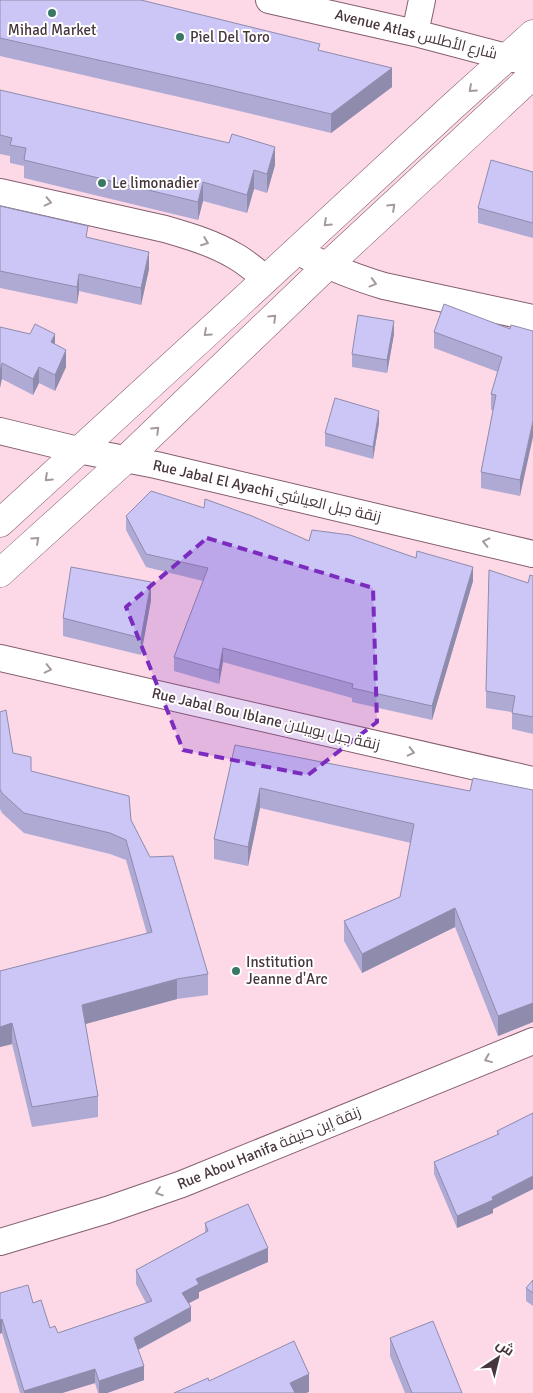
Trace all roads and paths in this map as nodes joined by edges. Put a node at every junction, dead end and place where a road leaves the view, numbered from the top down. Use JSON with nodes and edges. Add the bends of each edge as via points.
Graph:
{"nodes":[{"id":1,"x":269,"y":0,"type":"edge"},
{"id":2,"x":422,"y":0,"type":"edge"},
{"id":3,"x":415,"y":33,"type":"junction"},
{"id":4,"x":533,"y":34,"type":"edge"},
{"id":5,"x":520,"y":60,"type":"edge"},
{"id":6,"x":533,"y":75,"type":"edge"},
{"id":7,"x":0,"y":192,"type":"edge"},
{"id":8,"x":296,"y":251,"type":"junction"},
{"id":9,"x":327,"y":266,"type":"junction"},
{"id":10,"x":266,"y":279,"type":"junction"},
{"id":11,"x":533,"y":318,"type":"edge"},
{"id":12,"x":0,"y":431,"type":"edge"},
{"id":13,"x":78,"y":450,"type":"junction"},
{"id":14,"x":126,"y":459,"type":"junction"},
{"id":15,"x":0,"y":523,"type":"edge"},
{"id":16,"x":533,"y":554,"type":"edge"},
{"id":17,"x":0,"y":573,"type":"edge"},
{"id":18,"x":0,"y":658,"type":"edge"},
{"id":19,"x":533,"y":780,"type":"edge"},
{"id":20,"x":533,"y":1041,"type":"edge"},
{"id":21,"x":0,"y":1242,"type":"edge"}],
"edges":[{"from":1,"to":3,"type":"street","name":"Avenue Atlas شارع الأطلس"},
{"from":2,"to":3,"type":"street"},
{"from":3,"to":5,"type":"street","name":"Avenue Atlas شارع الأطلس"},
{"from":4,"to":5,"type":"main road"},
{"from":5,"to":8,"type":"main road","one_way":true,"via":[[453,106]]},
{"from":9,"to":6,"type":"main road","one_way":true},
{"from":7,"to":10,"type":"street","one_way":true,"via":[[190,236],[236,256]]},
{"from":8,"to":9,"type":"street"},
{"from":8,"to":10,"type":"main road"},
{"from":9,"to":11,"type":"street","one_way":true,"via":[[384,286]]},
{"from":14,"to":9,"type":"main road","one_way":true},
{"from":10,"to":13,"type":"main road","one_way":true},
{"from":12,"to":13,"type":"street","name":"Rue Jabal El Ayachi زنقة جبل العياشي"},
{"from":13,"to":14,"type":"street","name":"Rue Jabal El Ayachi زنقة جبل العياشي"},
{"from":13,"to":15,"type":"main road","one_way":true},
{"from":16,"to":14,"type":"street","name":"Rue Jabal El Ayachi زنقة جبل العياشي","one_way":true},
{"from":17,"to":14,"type":"main road","one_way":true},
{"from":18,"to":19,"type":"street","name":"Rue Jabal Bou Iblane زنقة جبل بويبلان","one_way":true},
{"from":20,"to":21,"type":"street","name":"Rue Abou Hanifa زنقة اٍبن حنيفة","one_way":true,"via":[[182,1184]]}]}
